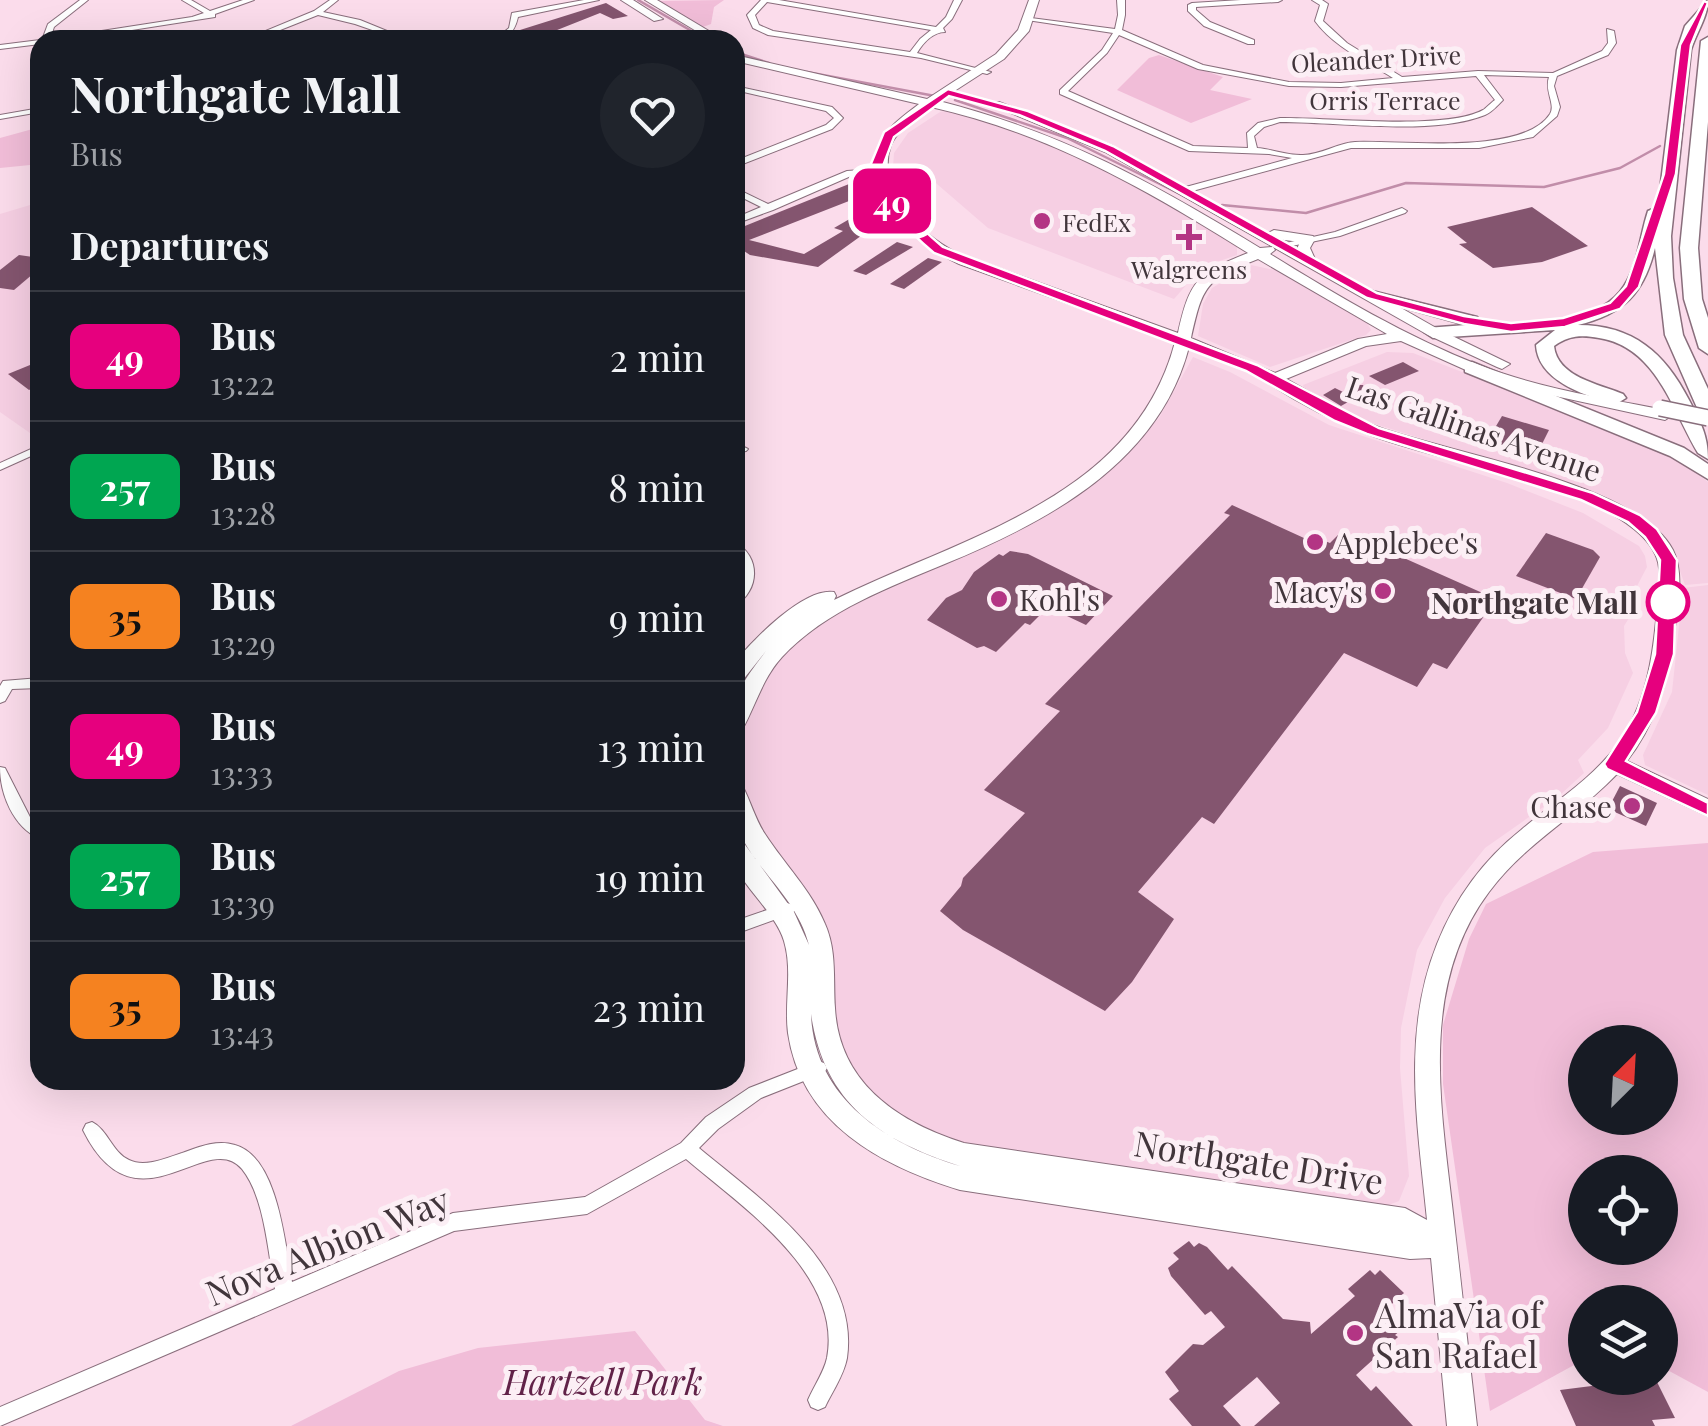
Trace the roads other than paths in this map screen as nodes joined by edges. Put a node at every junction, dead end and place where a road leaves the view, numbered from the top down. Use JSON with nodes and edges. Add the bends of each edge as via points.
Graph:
{"nodes":[{"id":1,"x":84,"y":0,"type":"edge"},
{"id":2,"x":186,"y":0,"type":"edge"},
{"id":3,"x":250,"y":0,"type":"edge"},
{"id":4,"x":334,"y":0,"type":"edge"},
{"id":5,"x":595,"y":0,"type":"edge"},
{"id":6,"x":626,"y":0,"type":"edge"},
{"id":7,"x":650,"y":0,"type":"edge"},
{"id":8,"x":766,"y":0,"type":"edge"},
{"id":9,"x":958,"y":0,"type":"edge"},
{"id":10,"x":1034,"y":0,"type":"edge"},
{"id":11,"x":1042,"y":0,"type":"edge"},
{"id":12,"x":1121,"y":0,"type":"edge"},
{"id":13,"x":1278,"y":0,"type":"edge"},
{"id":14,"x":1316,"y":0,"type":"edge"},
{"id":15,"x":1708,"y":4,"type":"edge"},
{"id":16,"x":317,"y":13,"type":"junction"},
{"id":17,"x":212,"y":14,"type":"junction"},
{"id":18,"x":1035,"y":21,"type":"junction"},
{"id":19,"x":50,"y":30,"type":"edge"},
{"id":20,"x":114,"y":30,"type":"edge"},
{"id":21,"x":274,"y":30,"type":"edge"},
{"id":22,"x":378,"y":30,"type":"edge"},
{"id":23,"x":511,"y":30,"type":"edge"},
{"id":24,"x":677,"y":30,"type":"edge"},
{"id":25,"x":701,"y":30,"type":"edge"},
{"id":26,"x":942,"y":30,"type":"junction"},
{"id":27,"x":1118,"y":31,"type":"junction"},
{"id":28,"x":1610,"y":31,"type":"dead end"},
{"id":29,"x":1708,"y":41,"type":"edge"},
{"id":30,"x":1251,"y":42,"type":"dead end"},
{"id":31,"x":30,"y":43,"type":"edge"},
{"id":32,"x":0,"y":47,"type":"edge"},
{"id":33,"x":745,"y":49,"type":"edge"},
{"id":34,"x":912,"y":54,"type":"junction"},
{"id":35,"x":745,"y":61,"type":"edge"},
{"id":36,"x":1478,"y":73,"type":"junction"},
{"id":37,"x":1554,"y":75,"type":"junction"},
{"id":38,"x":982,"y":80,"type":"junction"},
{"id":39,"x":1402,"y":81,"type":"junction"},
{"id":40,"x":745,"y":92,"type":"edge"},
{"id":41,"x":945,"y":98,"type":"junction"},
{"id":42,"x":1704,"y":110,"type":"edge"},
{"id":43,"x":30,"y":112,"type":"edge"},
{"id":44,"x":1024,"y":113,"type":"junction"},
{"id":45,"x":0,"y":117,"type":"edge"},
{"id":46,"x":1252,"y":150,"type":"junction"},
{"id":47,"x":1299,"y":157,"type":"junction"},
{"id":48,"x":745,"y":160,"type":"edge"},
{"id":49,"x":884,"y":171,"type":"junction"},
{"id":50,"x":1670,"y":174,"type":"junction"},
{"id":51,"x":1185,"y":190,"type":"junction"},
{"id":52,"x":745,"y":195,"type":"edge"},
{"id":53,"x":770,"y":208,"type":"junction"},
{"id":54,"x":1402,"y":211,"type":"dead end"},
{"id":55,"x":745,"y":217,"type":"edge"},
{"id":56,"x":1256,"y":230,"type":"junction"},
{"id":57,"x":1308,"y":238,"type":"junction"},
{"id":58,"x":1242,"y":242,"type":"junction"},
{"id":59,"x":1282,"y":245,"type":"junction"},
{"id":60,"x":1261,"y":253,"type":"junction"},
{"id":61,"x":1238,"y":260,"type":"junction"},
{"id":62,"x":1308,"y":260,"type":"junction"},
{"id":63,"x":1287,"y":269,"type":"junction"},
{"id":64,"x":1690,"y":272,"type":"junction"},
{"id":65,"x":1372,"y":296,"type":"junction"},
{"id":66,"x":1708,"y":302,"type":"edge"},
{"id":67,"x":1190,"y":312,"type":"junction"},
{"id":68,"x":1365,"y":315,"type":"junction"},
{"id":69,"x":1131,"y":322,"type":"junction"},
{"id":70,"x":1511,"y":327,"type":"junction"},
{"id":71,"x":1433,"y":332,"type":"junction"},
{"id":72,"x":1406,"y":336,"type":"junction"},
{"id":73,"x":1182,"y":341,"type":"junction"},
{"id":74,"x":1370,"y":345,"type":"junction"},
{"id":75,"x":1708,"y":348,"type":"edge"},
{"id":76,"x":1212,"y":352,"type":"junction"},
{"id":77,"x":1180,"y":360,"type":"junction"},
{"id":78,"x":1472,"y":368,"type":"junction"},
{"id":79,"x":1276,"y":382,"type":"junction"},
{"id":80,"x":1616,"y":398,"type":"junction"},
{"id":81,"x":1662,"y":411,"type":"junction"},
{"id":82,"x":1708,"y":417,"type":"edge"},
{"id":83,"x":1127,"y":436,"type":"junction"},
{"id":84,"x":30,"y":453,"type":"edge"},
{"id":85,"x":1708,"y":453,"type":"edge"},
{"id":86,"x":0,"y":467,"type":"edge"},
{"id":87,"x":1708,"y":473,"type":"edge"},
{"id":88,"x":745,"y":559,"type":"edge"},
{"id":89,"x":745,"y":590,"type":"edge"},
{"id":90,"x":745,"y":663,"type":"edge"},
{"id":91,"x":30,"y":683,"type":"edge"},
{"id":92,"x":745,"y":688,"type":"edge"},
{"id":93,"x":0,"y":698,"type":"edge"},
{"id":94,"x":1614,"y":764,"type":"junction"},
{"id":95,"x":0,"y":772,"type":"edge"},
{"id":96,"x":1708,"y":808,"type":"edge"},
{"id":97,"x":745,"y":824,"type":"edge"},
{"id":98,"x":30,"y":827,"type":"edge"},
{"id":99,"x":745,"y":858,"type":"edge"},
{"id":100,"x":792,"y":907,"type":"junction"},
{"id":101,"x":745,"y":924,"type":"edge"},
{"id":102,"x":823,"y":1066,"type":"junction"},
{"id":103,"x":92,"y":1130,"type":"dead end"},
{"id":104,"x":687,"y":1149,"type":"junction"},
{"id":105,"x":1440,"y":1244,"type":"junction"},
{"id":106,"x":285,"y":1294,"type":"junction"},
{"id":107,"x":818,"y":1400,"type":"dead end"},
{"id":108,"x":13,"y":1418,"type":"edge"},
{"id":109,"x":1462,"y":1426,"type":"edge"}],
"edges":[{"from":1,"to":19,"type":"street"},
{"from":2,"to":17,"type":"street"},
{"from":3,"to":17,"type":"street"},
{"from":4,"to":16,"type":"street"},
{"from":5,"to":23,"type":"street","via":[[515,15]]},
{"from":6,"to":24,"type":"main road"},
{"from":7,"to":25,"type":"main road"},
{"from":8,"to":26,"type":"street"},
{"from":8,"to":34,"type":"street","via":[[750,15],[771,33]]},
{"from":9,"to":26,"type":"street"},
{"from":10,"to":18,"type":"main road"},
{"from":11,"to":18,"type":"main road"},
{"from":12,"to":27,"type":"street"},
{"from":13,"to":30,"type":"street","via":[[1192,5],[1208,24]]},
{"from":14,"to":39,"type":"street","via":[[1324,4],[1319,21],[1333,38]]},
{"from":15,"to":50,"type":"highway","via":[[1685,45]]},
{"from":16,"to":21,"type":"street"},
{"from":16,"to":22,"type":"street"},
{"from":17,"to":20,"type":"street"},
{"from":18,"to":27,"type":"street","name":"Oleander Drive"},
{"from":18,"to":38,"type":"main road"},
{"from":26,"to":34,"type":"street"},
{"from":27,"to":39,"type":"street","name":"Oleander Drive","via":[[1239,77],[1306,84]]},
{"from":27,"to":46,"type":"street","via":[[1107,51],[1063,92],[1182,146]]},
{"from":28,"to":37,"type":"street","via":[[1605,54]]},
{"from":29,"to":42,"type":"highway"},
{"from":31,"to":32,"type":"street"},
{"from":33,"to":41,"type":"main road"},
{"from":34,"to":38,"type":"street"},
{"from":35,"to":41,"type":"main road"},
{"from":36,"to":37,"type":"street","name":"Oleander Drive"},
{"from":36,"to":39,"type":"street","name":"Oleander Drive"},
{"from":36,"to":46,"type":"street","name":"Orris Terrace","via":[[1498,100],[1488,114],[1458,122],[1280,120],[1254,129]]},
{"from":37,"to":47,"type":"street","via":[[1554,116],[1530,136],[1479,146],[1351,145]]},
{"from":38,"to":41,"type":"main road"},
{"from":38,"to":44,"type":"main road"},
{"from":40,"to":48,"type":"street","via":[[829,109],[840,118]]},
{"from":41,"to":44,"type":"main road"},
{"from":41,"to":49,"type":"main road","via":[[879,151]]},
{"from":41,"to":58,"type":"main road","via":[[1095,158]]},
{"from":42,"to":64,"type":"highway"},
{"from":43,"to":45,"type":"street"},
{"from":44,"to":51,"type":"main road"},
{"from":46,"to":47,"type":"street"},
{"from":47,"to":51,"type":"street"},
{"from":49,"to":53,"type":"street","via":[[850,173]]},
{"from":49,"to":69,"type":"main road","name":"Las Gallinas Avenue","via":[[894,203],[938,250]]},
{"from":50,"to":70,"type":"highway","via":[[1635,281],[1620,302],[1577,320]]},
{"from":50,"to":82,"type":"highway","via":[[1662,244],[1667,306]]},
{"from":51,"to":56,"type":"main road"},
{"from":52,"to":53,"type":"street"},
{"from":53,"to":55,"type":"street"},
{"from":54,"to":57,"type":"street"},
{"from":56,"to":57,"type":"main road"},
{"from":56,"to":59,"type":"main road"},
{"from":57,"to":59,"type":"street"},
{"from":57,"to":62,"type":"main road"},
{"from":58,"to":59,"type":"main road"},
{"from":58,"to":60,"type":"main road"},
{"from":58,"to":61,"type":"main road"},
{"from":59,"to":60,"type":"main road"},
{"from":59,"to":62,"type":"main road"},
{"from":60,"to":61,"type":"main road"},
{"from":60,"to":63,"type":"main road"},
{"from":60,"to":71,"type":"main road","via":[[1291,258]]},
{"from":61,"to":63,"type":"main road"},
{"from":61,"to":67,"type":"main road","via":[[1200,286]]},
{"from":62,"to":65,"type":"main road"},
{"from":63,"to":68,"type":"main road"},
{"from":64,"to":66,"type":"highway"},
{"from":64,"to":75,"type":"highway"},
{"from":65,"to":70,"type":"highway"},
{"from":65,"to":71,"type":"main road"},
{"from":67,"to":69,"type":"main road","via":[[1167,325]]},
{"from":67,"to":73,"type":"main road"},
{"from":68,"to":72,"type":"main road"},
{"from":68,"to":74,"type":"main road","via":[[1378,331]]},
{"from":69,"to":73,"type":"main road","name":"Las Gallinas Avenue"},
{"from":70,"to":71,"type":"highway"},
{"from":71,"to":72,"type":"main road"},
{"from":71,"to":80,"type":"main road","via":[[1506,366]]},
{"from":72,"to":74,"type":"main road"},
{"from":72,"to":78,"type":"main road"},
{"from":73,"to":76,"type":"main road","name":"Las Gallinas Avenue"},
{"from":73,"to":77,"type":"main road"},
{"from":73,"to":83,"type":"main road","via":[[1172,346]]},
{"from":74,"to":78,"type":"main road"},
{"from":74,"to":79,"type":"main road","via":[[1282,374]]},
{"from":76,"to":77,"type":"main road"},
{"from":76,"to":79,"type":"main road","name":"Las Gallinas Avenue"},
{"from":77,"to":83,"type":"main road","via":[[1168,390]]},
{"from":78,"to":81,"type":"main road"},
{"from":78,"to":87,"type":"highway","via":[[1677,452]]},
{"from":79,"to":94,"type":"main road","name":"Las Gallinas Avenue","via":[[1373,431],[1612,506],[1651,533],[1670,572],[1664,654],[1647,713]]},
{"from":80,"to":81,"type":"main road"},
{"from":80,"to":85,"type":"highway","via":[[1562,376],[1543,355],[1545,344],[1557,335],[1591,331],[1646,349]]},
{"from":81,"to":82,"type":"main road","bridge":true},
{"from":83,"to":90,"type":"main road","via":[[1022,507],[802,610]]},
{"from":83,"to":92,"type":"main road","via":[[1099,472],[1034,515],[814,619]]},
{"from":84,"to":86,"type":"street"},
{"from":88,"to":89,"type":"street"},
{"from":91,"to":93,"type":"street","via":[[8,684]]},
{"from":94,"to":96,"type":"main road"},
{"from":94,"to":105,"type":"main road","name":"Las Gallinas Avenue","via":[[1490,876],[1438,965],[1425,1074]]},
{"from":95,"to":98,"type":"street"},
{"from":97,"to":100,"type":"main road","name":"Northgate Drive"},
{"from":99,"to":100,"type":"main road","name":"Northgate Drive"},
{"from":100,"to":101,"type":"street"},
{"from":100,"to":102,"type":"main road","name":"Northgate Drive","via":[[798,1012]]},
{"from":102,"to":104,"type":"street","name":"Nova Albion Way","via":[[755,1092]]},
{"from":102,"to":105,"type":"main road","name":"Northgate Drive","via":[[829,1101],[853,1128],[922,1168],[1410,1246]]},
{"from":103,"to":106,"type":"street","via":[[107,1153],[142,1172],[215,1150],[241,1156],[259,1178]]},
{"from":104,"to":106,"type":"street","name":"Nova Albion Way","via":[[587,1206],[453,1222]]},
{"from":104,"to":107,"type":"street","via":[[822,1274],[834,1303],[837,1355]]},
{"from":105,"to":109,"type":"main road","name":"Las Gallinas Avenue"},
{"from":106,"to":108,"type":"street","name":"Nova Albion Way"}]}
